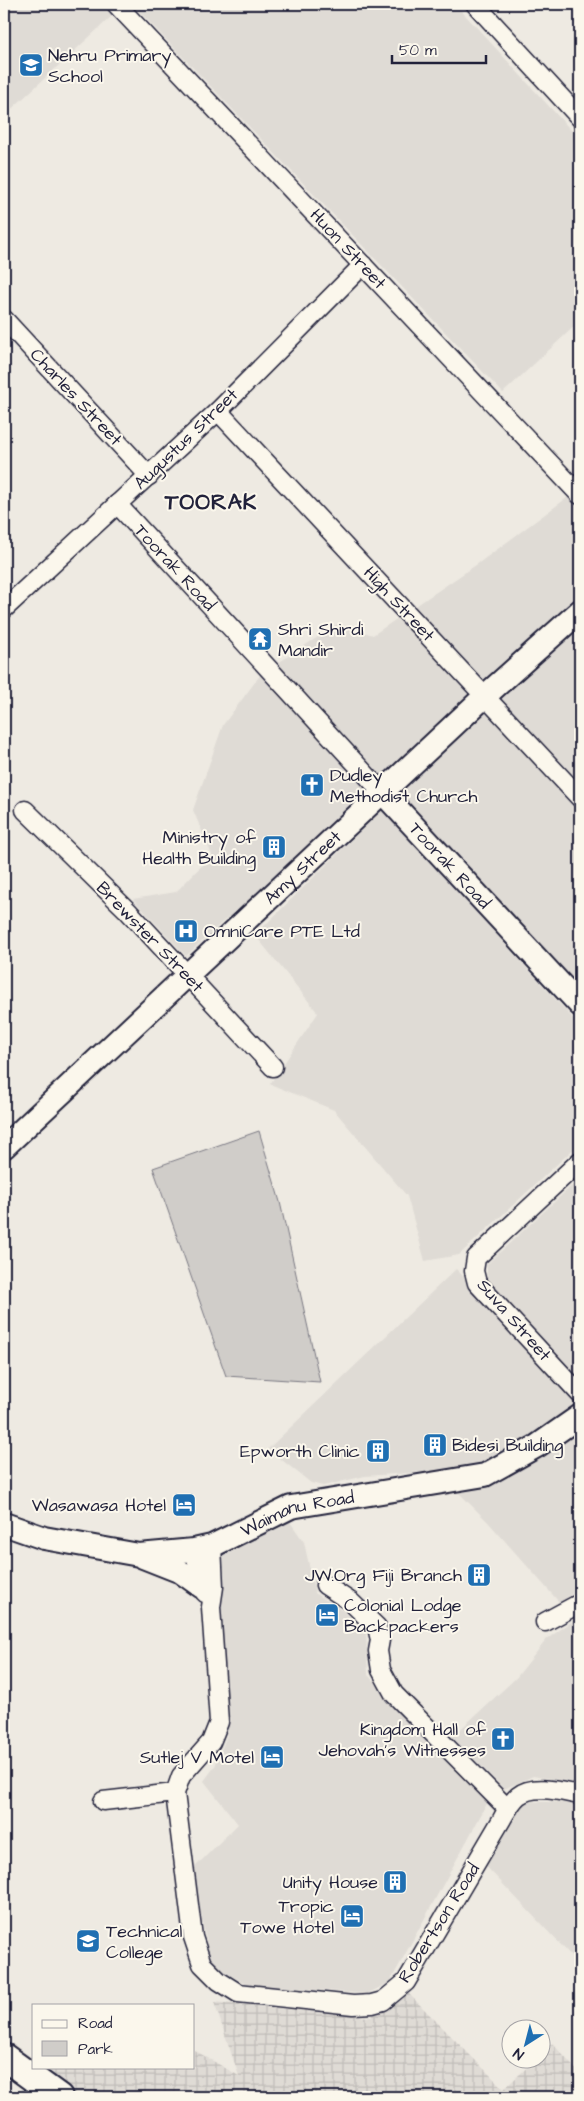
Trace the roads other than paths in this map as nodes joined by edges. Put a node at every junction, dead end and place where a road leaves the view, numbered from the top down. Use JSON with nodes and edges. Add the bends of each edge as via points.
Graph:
{"nodes":[{"id":1,"x":116,"y":4,"type":"edge"},
{"id":2,"x":475,"y":4,"type":"edge"},
{"id":3,"x":579,"y":116,"type":"edge"},
{"id":4,"x":363,"y":265,"type":"junction"},
{"id":5,"x":4,"y":319,"type":"edge"},
{"id":6,"x":218,"y":410,"type":"junction"},
{"id":7,"x":149,"y":476,"type":"junction"},
{"id":8,"x":580,"y":494,"type":"edge"},
{"id":9,"x":117,"y":504,"type":"junction"},
{"id":10,"x":4,"y":609,"type":"edge"},
{"id":11,"x":580,"y":611,"type":"edge"},
{"id":12,"x":485,"y":696,"type":"junction"},
{"id":13,"x":382,"y":792,"type":"junction"},
{"id":14,"x":580,"y":798,"type":"edge"},
{"id":15,"x":25,"y":810,"type":"dead end"},
{"id":16,"x":188,"y":976,"type":"junction"},
{"id":17,"x":580,"y":1005,"type":"edge"},
{"id":18,"x":273,"y":1067,"type":"dead end"},
{"id":19,"x":4,"y":1147,"type":"edge"},
{"id":20,"x":580,"y":1161,"type":"edge"},
{"id":21,"x":580,"y":1394,"type":"edge"},
{"id":22,"x":580,"y":1416,"type":"edge"},
{"id":23,"x":4,"y":1524,"type":"edge"},
{"id":24,"x":203,"y":1548,"type":"junction"},
{"id":25,"x":139,"y":1555,"type":"junction"},
{"id":26,"x":325,"y":1585,"type":"dead end"},
{"id":27,"x":202,"y":1587,"type":"junction"},
{"id":28,"x":580,"y":1603,"type":"edge"},
{"id":29,"x":211,"y":1607,"type":"junction"},
{"id":30,"x":545,"y":1622,"type":"dead end"},
{"id":31,"x":174,"y":1793,"type":"junction"},
{"id":32,"x":580,"y":1795,"type":"edge"},
{"id":33,"x":104,"y":1801,"type":"dead end"},
{"id":34,"x":508,"y":1809,"type":"junction"},
{"id":35,"x":4,"y":2057,"type":"edge"},
{"id":36,"x":59,"y":2097,"type":"edge"}],
"edges":[{"from":1,"to":4,"type":"street","name":"Huon Street"},
{"from":2,"to":3,"type":"street"},
{"from":4,"to":6,"type":"street","name":"Augustus Street"},
{"from":4,"to":8,"type":"street","name":"Huon Street"},
{"from":5,"to":7,"type":"street","name":"Charles Street"},
{"from":6,"to":7,"type":"street","name":"Augustus Street"},
{"from":6,"to":12,"type":"street","name":"High Street"},
{"from":7,"to":9,"type":"street","name":"Augustus Street"},
{"from":9,"to":10,"type":"street","name":"Augustus Street"},
{"from":9,"to":13,"type":"street","name":"Toorak Road"},
{"from":11,"to":12,"type":"main road","name":"Amy Street"},
{"from":12,"to":13,"type":"main road","name":"Amy Street"},
{"from":12,"to":14,"type":"street","name":"High Street"},
{"from":13,"to":16,"type":"main road","name":"Amy Street"},
{"from":13,"to":17,"type":"main road","name":"Toorak Road"},
{"from":15,"to":16,"type":"street","name":"Brewster Street","via":[[128,911]]},
{"from":16,"to":18,"type":"street","name":"Brewster Street"},
{"from":16,"to":19,"type":"main road","name":"Amy Street"},
{"from":20,"to":21,"type":"street","name":"Suva Street","via":[[476,1258],[474,1271],[477,1284]]},
{"from":22,"to":24,"type":"main road","name":"Waimanu Road","via":[[538,1446],[485,1476],[291,1508]]},
{"from":23,"to":25,"type":"main road","name":"Waimanu Road","via":[[44,1538]]},
{"from":24,"to":25,"type":"main road","name":"Waimanu Road"},
{"from":24,"to":27,"type":"street"},
{"from":24,"to":29,"type":"street","via":[[214,1586]]},
{"from":25,"to":27,"type":"main road","via":[[181,1572]]},
{"from":26,"to":34,"type":"street","via":[[351,1602],[377,1627],[381,1670],[394,1694]]},
{"from":27,"to":29,"type":"street"},
{"from":28,"to":30,"type":"street"},
{"from":29,"to":31,"type":"street","via":[[219,1722],[211,1742],[182,1776]]},
{"from":31,"to":33,"type":"street"},
{"from":31,"to":34,"type":"street","name":"Robertson Road","via":[[193,1937],[202,1964],[219,1981],[238,1992],[352,2005],[383,2001],[406,1982]]},
{"from":32,"to":34,"type":"street","name":"Robertson Road","via":[[528,1791],[518,1795]]},
{"from":35,"to":36,"type":"highway"}]}
